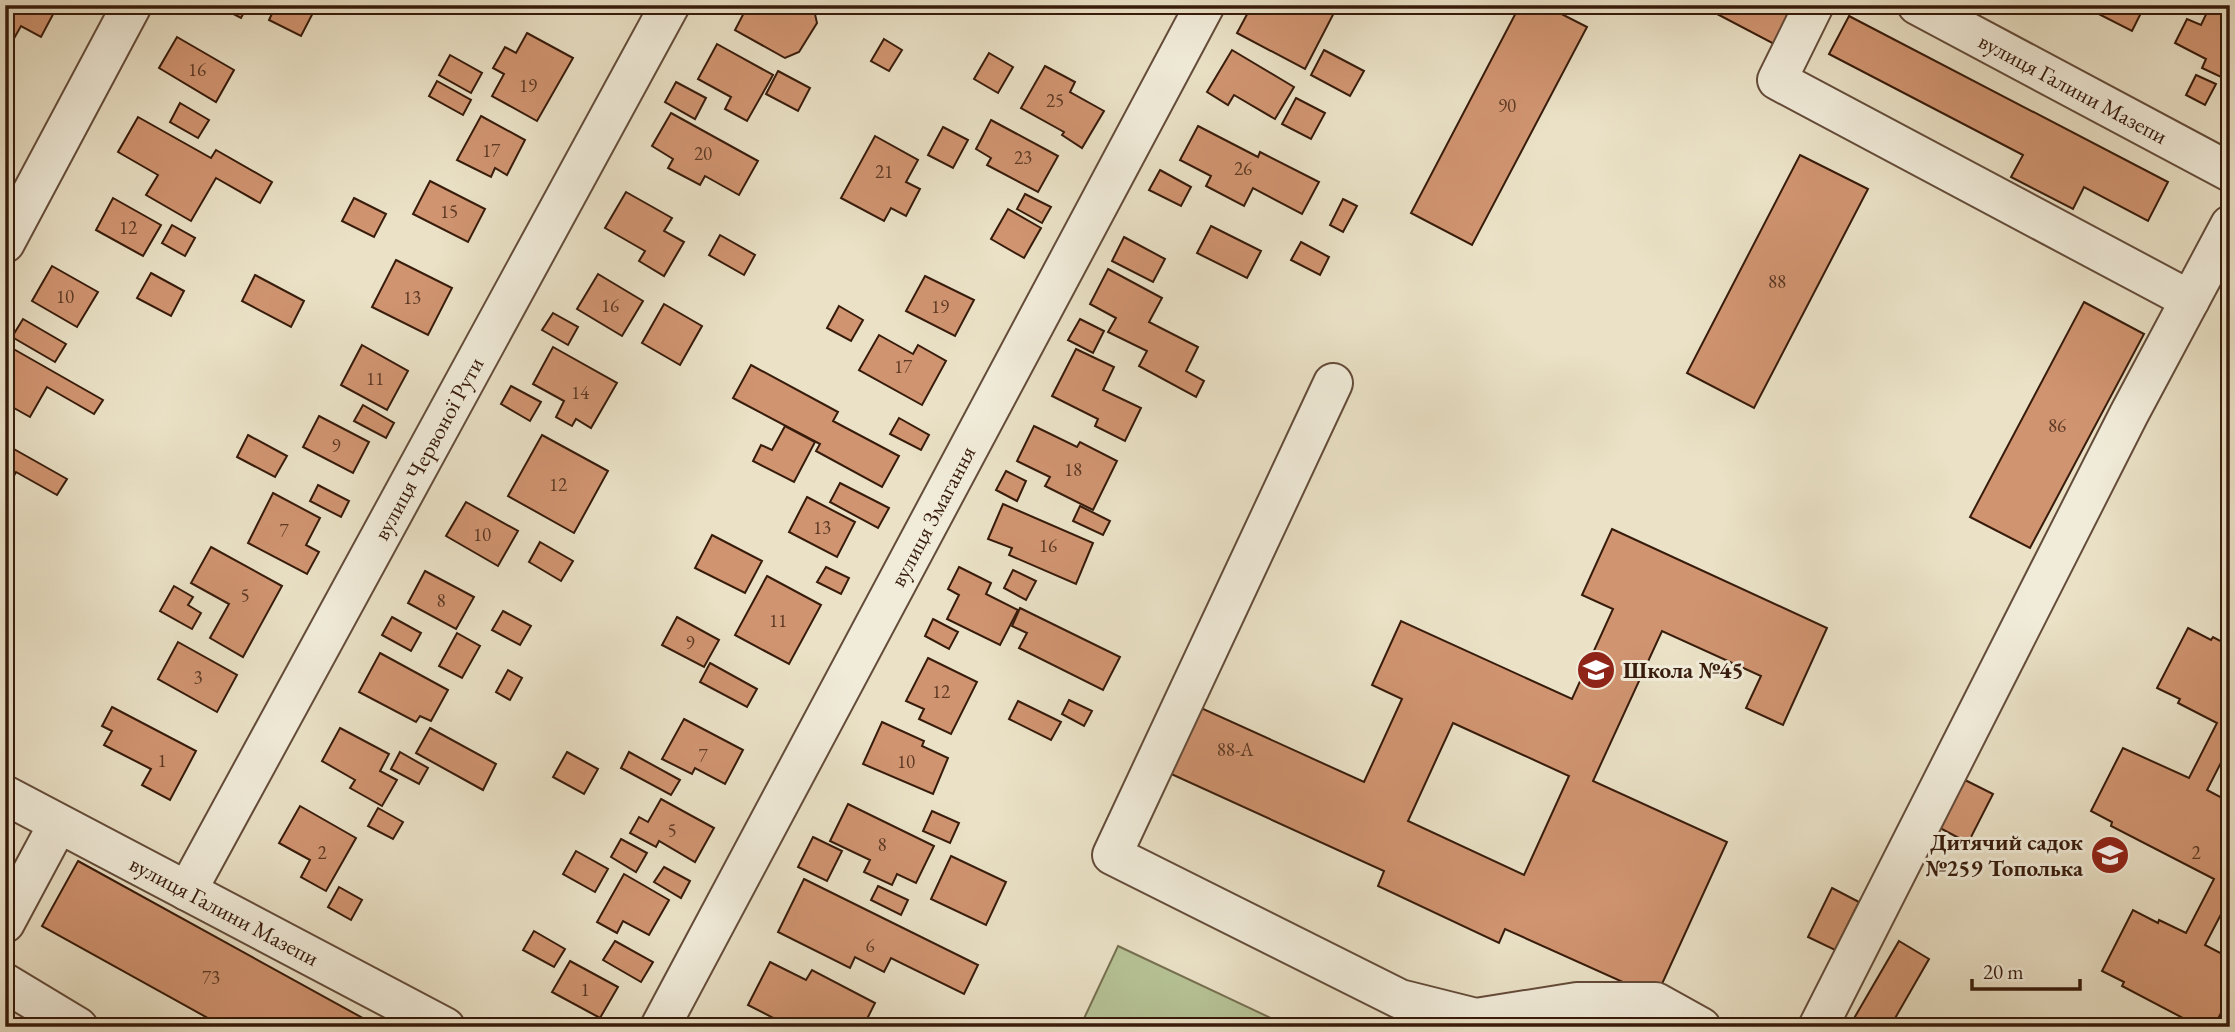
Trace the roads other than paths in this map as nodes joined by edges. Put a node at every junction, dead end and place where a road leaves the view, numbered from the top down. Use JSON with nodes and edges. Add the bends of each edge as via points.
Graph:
{"nodes":[{"id":1,"x":132,"y":5,"type":"edge"},
{"id":2,"x":670,"y":5,"type":"edge"},
{"id":3,"x":1205,"y":5,"type":"edge"},
{"id":4,"x":1814,"y":5,"type":"edge"},
{"id":5,"x":1917,"y":5,"type":"edge"},
{"id":6,"x":2230,"y":172,"type":"edge"},
{"id":7,"x":2230,"y":225,"type":"edge"},
{"id":8,"x":5,"y":243,"type":"edge"},
{"id":9,"x":2190,"y":300,"type":"junction"},
{"id":10,"x":1333,"y":383,"type":"dead end"},
{"id":11,"x":5,"y":795,"type":"edge"},
{"id":12,"x":58,"y":824,"type":"junction"},
{"id":13,"x":187,"y":891,"type":"junction"},
{"id":14,"x":5,"y":923,"type":"edge"},
{"id":15,"x":5,"y":983,"type":"edge"},
{"id":16,"x":78,"y":1027,"type":"edge"},
{"id":17,"x":444,"y":1027,"type":"edge"},
{"id":18,"x":660,"y":1027,"type":"edge"},
{"id":19,"x":1701,"y":1027,"type":"edge"},
{"id":20,"x":1818,"y":1027,"type":"edge"}],
"edges":[{"from":1,"to":8,"type":"street"},
{"from":2,"to":13,"type":"street","name":"вулиця Червоної Рути"},
{"from":3,"to":18,"type":"street","name":"вулиця Змагання"},
{"from":4,"to":9,"type":"street","via":[[1777,80]]},
{"from":5,"to":6,"type":"street","name":"вулиця Галини Мазепи"},
{"from":7,"to":9,"type":"street"},
{"from":9,"to":20,"type":"street"},
{"from":10,"to":19,"type":"street","via":[[1112,855],[1400,999],[1476,1018],[1577,1002],[1656,1002]]},
{"from":11,"to":12,"type":"street","name":"вулиця Галини Мазепи"},
{"from":12,"to":13,"type":"street","name":"вулиця Галини Мазепи"},
{"from":12,"to":14,"type":"street"},
{"from":13,"to":17,"type":"street","name":"вулиця Галини Мазепи"},
{"from":15,"to":16,"type":"street"}]}
